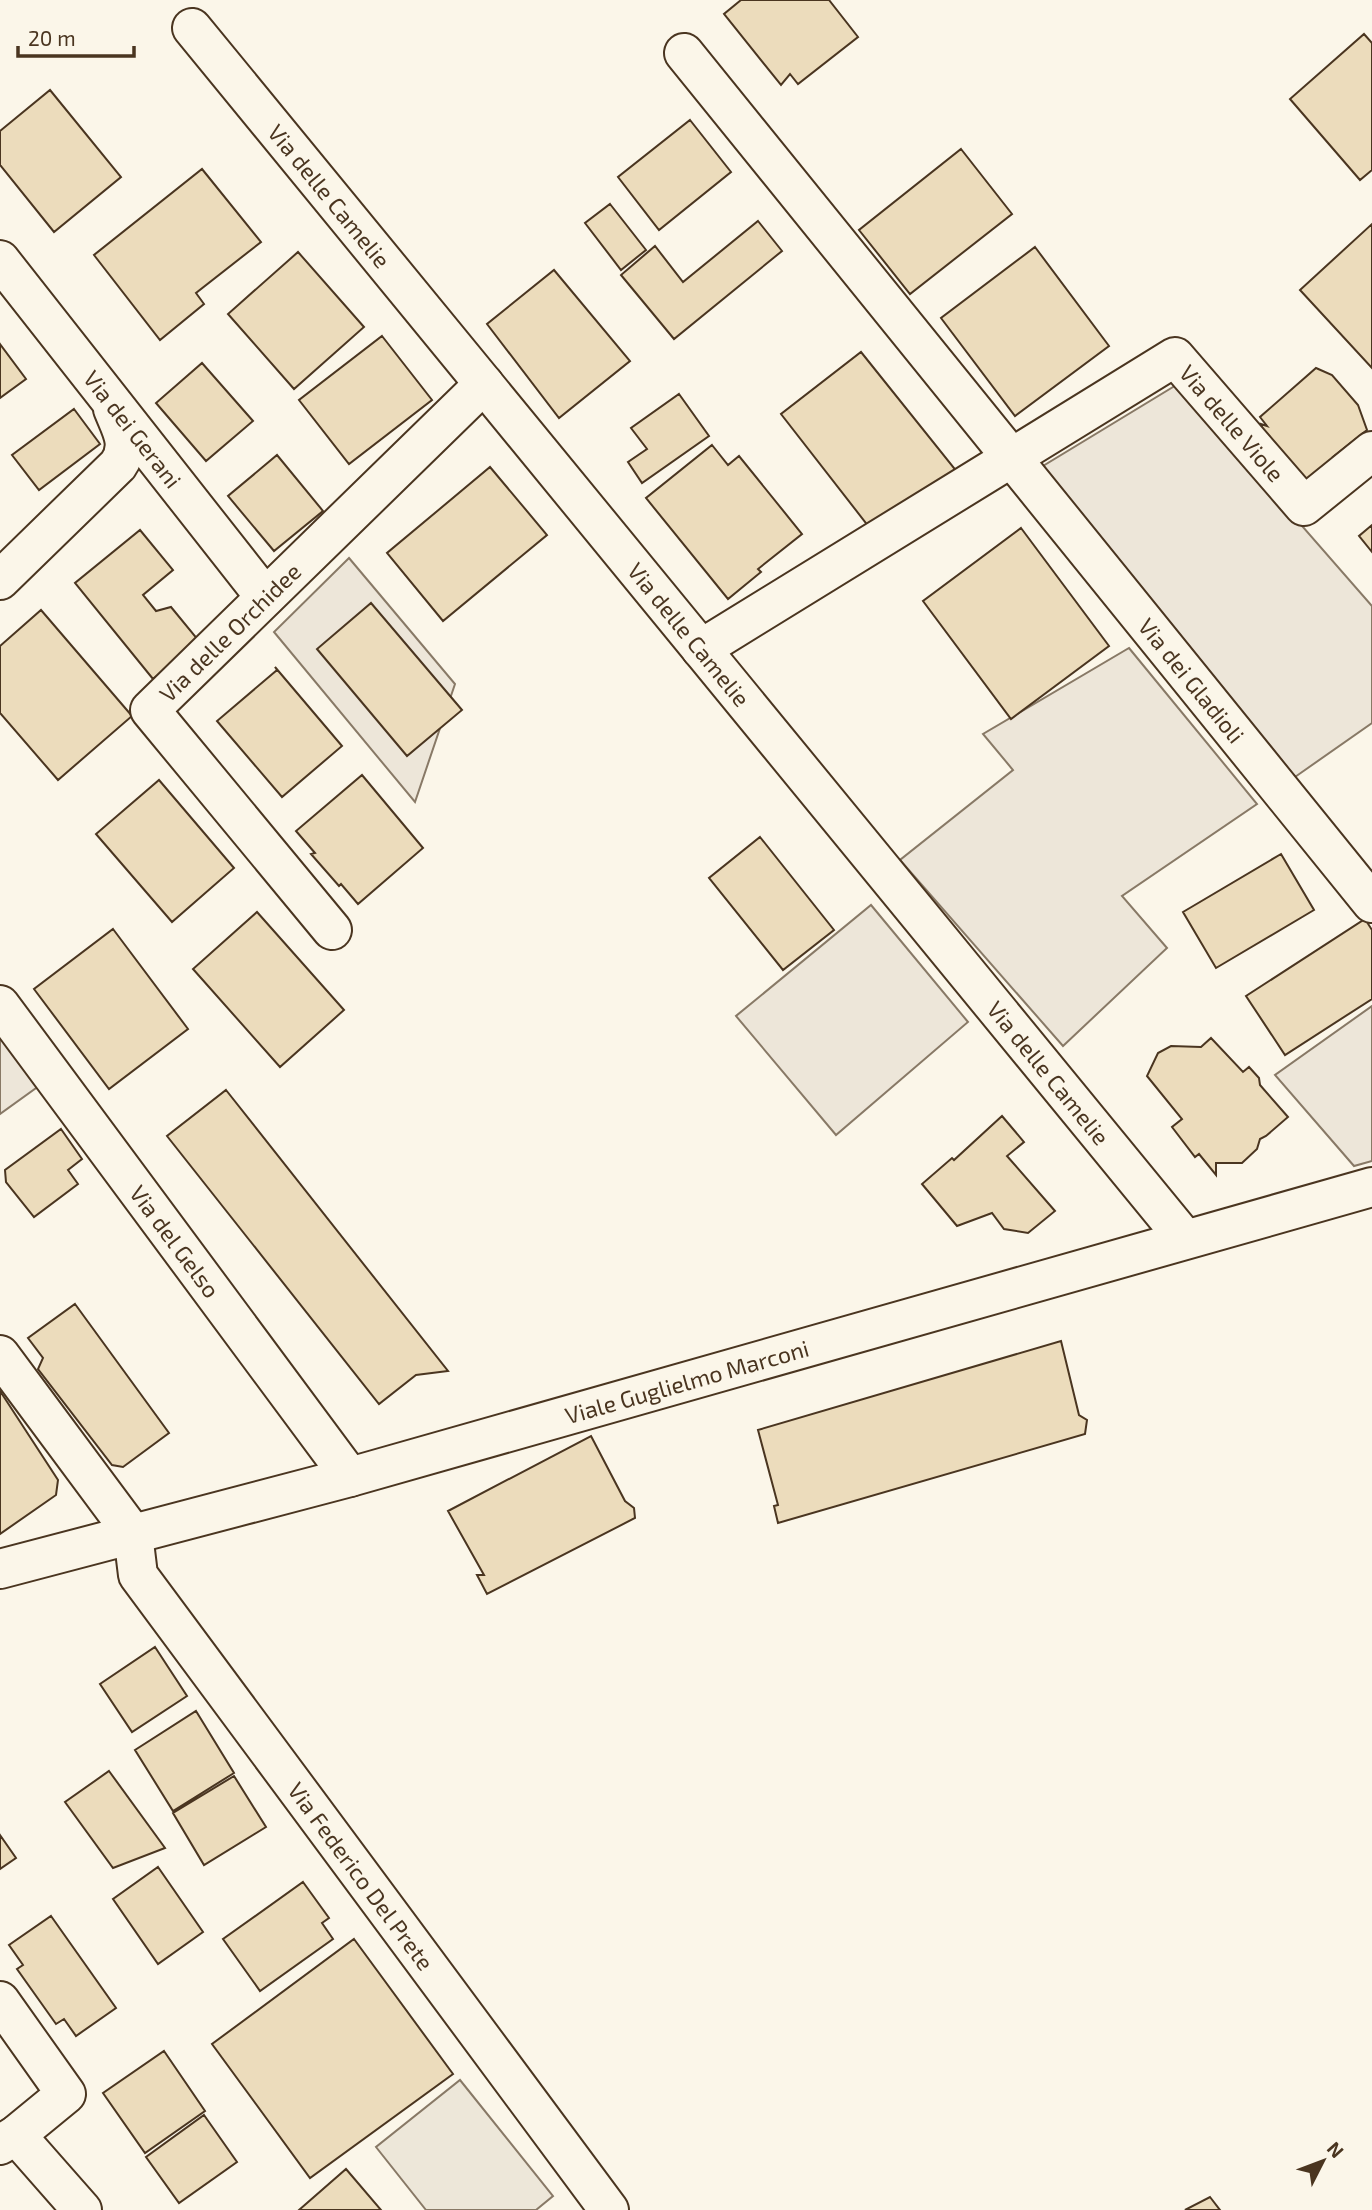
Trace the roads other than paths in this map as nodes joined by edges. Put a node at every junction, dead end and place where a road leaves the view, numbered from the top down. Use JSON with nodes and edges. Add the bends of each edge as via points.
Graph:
{"nodes":[{"id":1,"x":192,"y":28,"type":"dead end"},
{"id":2,"x":684,"y":53,"type":"dead end"},
{"id":3,"x":0,"y":260,"type":"edge"},
{"id":4,"x":484,"y":384,"type":"junction"},
{"id":5,"x":107,"y":396,"type":"junction"},
{"id":6,"x":1372,"y":451,"type":"edge"},
{"id":7,"x":1011,"y":458,"type":"junction"},
{"id":8,"x":0,"y":580,"type":"edge"},
{"id":9,"x":265,"y":597,"type":"junction"},
{"id":10,"x":701,"y":649,"type":"junction"},
{"id":11,"x":1372,"y":903,"type":"edge"},
{"id":12,"x":332,"y":930,"type":"dead end"},
{"id":13,"x":0,"y":1005,"type":"edge"},
{"id":14,"x":1372,"y":1187,"type":"edge"},
{"id":15,"x":1185,"y":1239,"type":"junction"},
{"id":16,"x":0,"y":1355,"type":"edge"},
{"id":17,"x":350,"y":1477,"type":"junction"},
{"id":18,"x":133,"y":1534,"type":"junction"},
{"id":19,"x":0,"y":1569,"type":"edge"},
{"id":20,"x":0,"y":2001,"type":"edge"},
{"id":21,"x":8,"y":2140,"type":"edge"},
{"id":22,"x":596,"y":2206,"type":"edge"},
{"id":23,"x":82,"y":2210,"type":"edge"}],
"edges":[{"from":1,"to":4,"type":"street","name":"Via delle Camelie"},
{"from":2,"to":7,"type":"street","name":"Via dei Gladioli"},
{"from":3,"to":5,"type":"street","name":"Via dei Gerani"},
{"from":4,"to":9,"type":"street","name":"Via delle Orchidee"},
{"from":4,"to":10,"type":"street","name":"Via delle Camelie"},
{"from":5,"to":8,"type":"street","via":[[125,437],[125,454]]},
{"from":5,"to":9,"type":"street","name":"Via dei Gerani"},
{"from":6,"to":7,"type":"street","name":"Via delle Viole","via":[[1304,506],[1175,357]]},
{"from":7,"to":10,"type":"street"},
{"from":7,"to":11,"type":"street","name":"Via dei Gladioli"},
{"from":9,"to":12,"type":"street","name":"Via delle Orchidee","via":[[150,710]]},
{"from":10,"to":15,"type":"street","name":"Via delle Camelie"},
{"from":13,"to":17,"type":"street","name":"Via del Gelso"},
{"from":14,"to":15,"type":"street","name":"Viale Guglielmo Marconi"},
{"from":15,"to":17,"type":"street","name":"Viale Guglielmo Marconi"},
{"from":16,"to":18,"type":"street"},
{"from":17,"to":18,"type":"street","name":"Viale Guglielmo Marconi"},
{"from":18,"to":19,"type":"street","name":"Viale Guglielmo Marconi"},
{"from":18,"to":22,"type":"street","name":"Via Federico Del Prete","via":[[138,1575]]},
{"from":20,"to":21,"type":"street","via":[[66,2094]]},
{"from":21,"to":23,"type":"street"}]}
